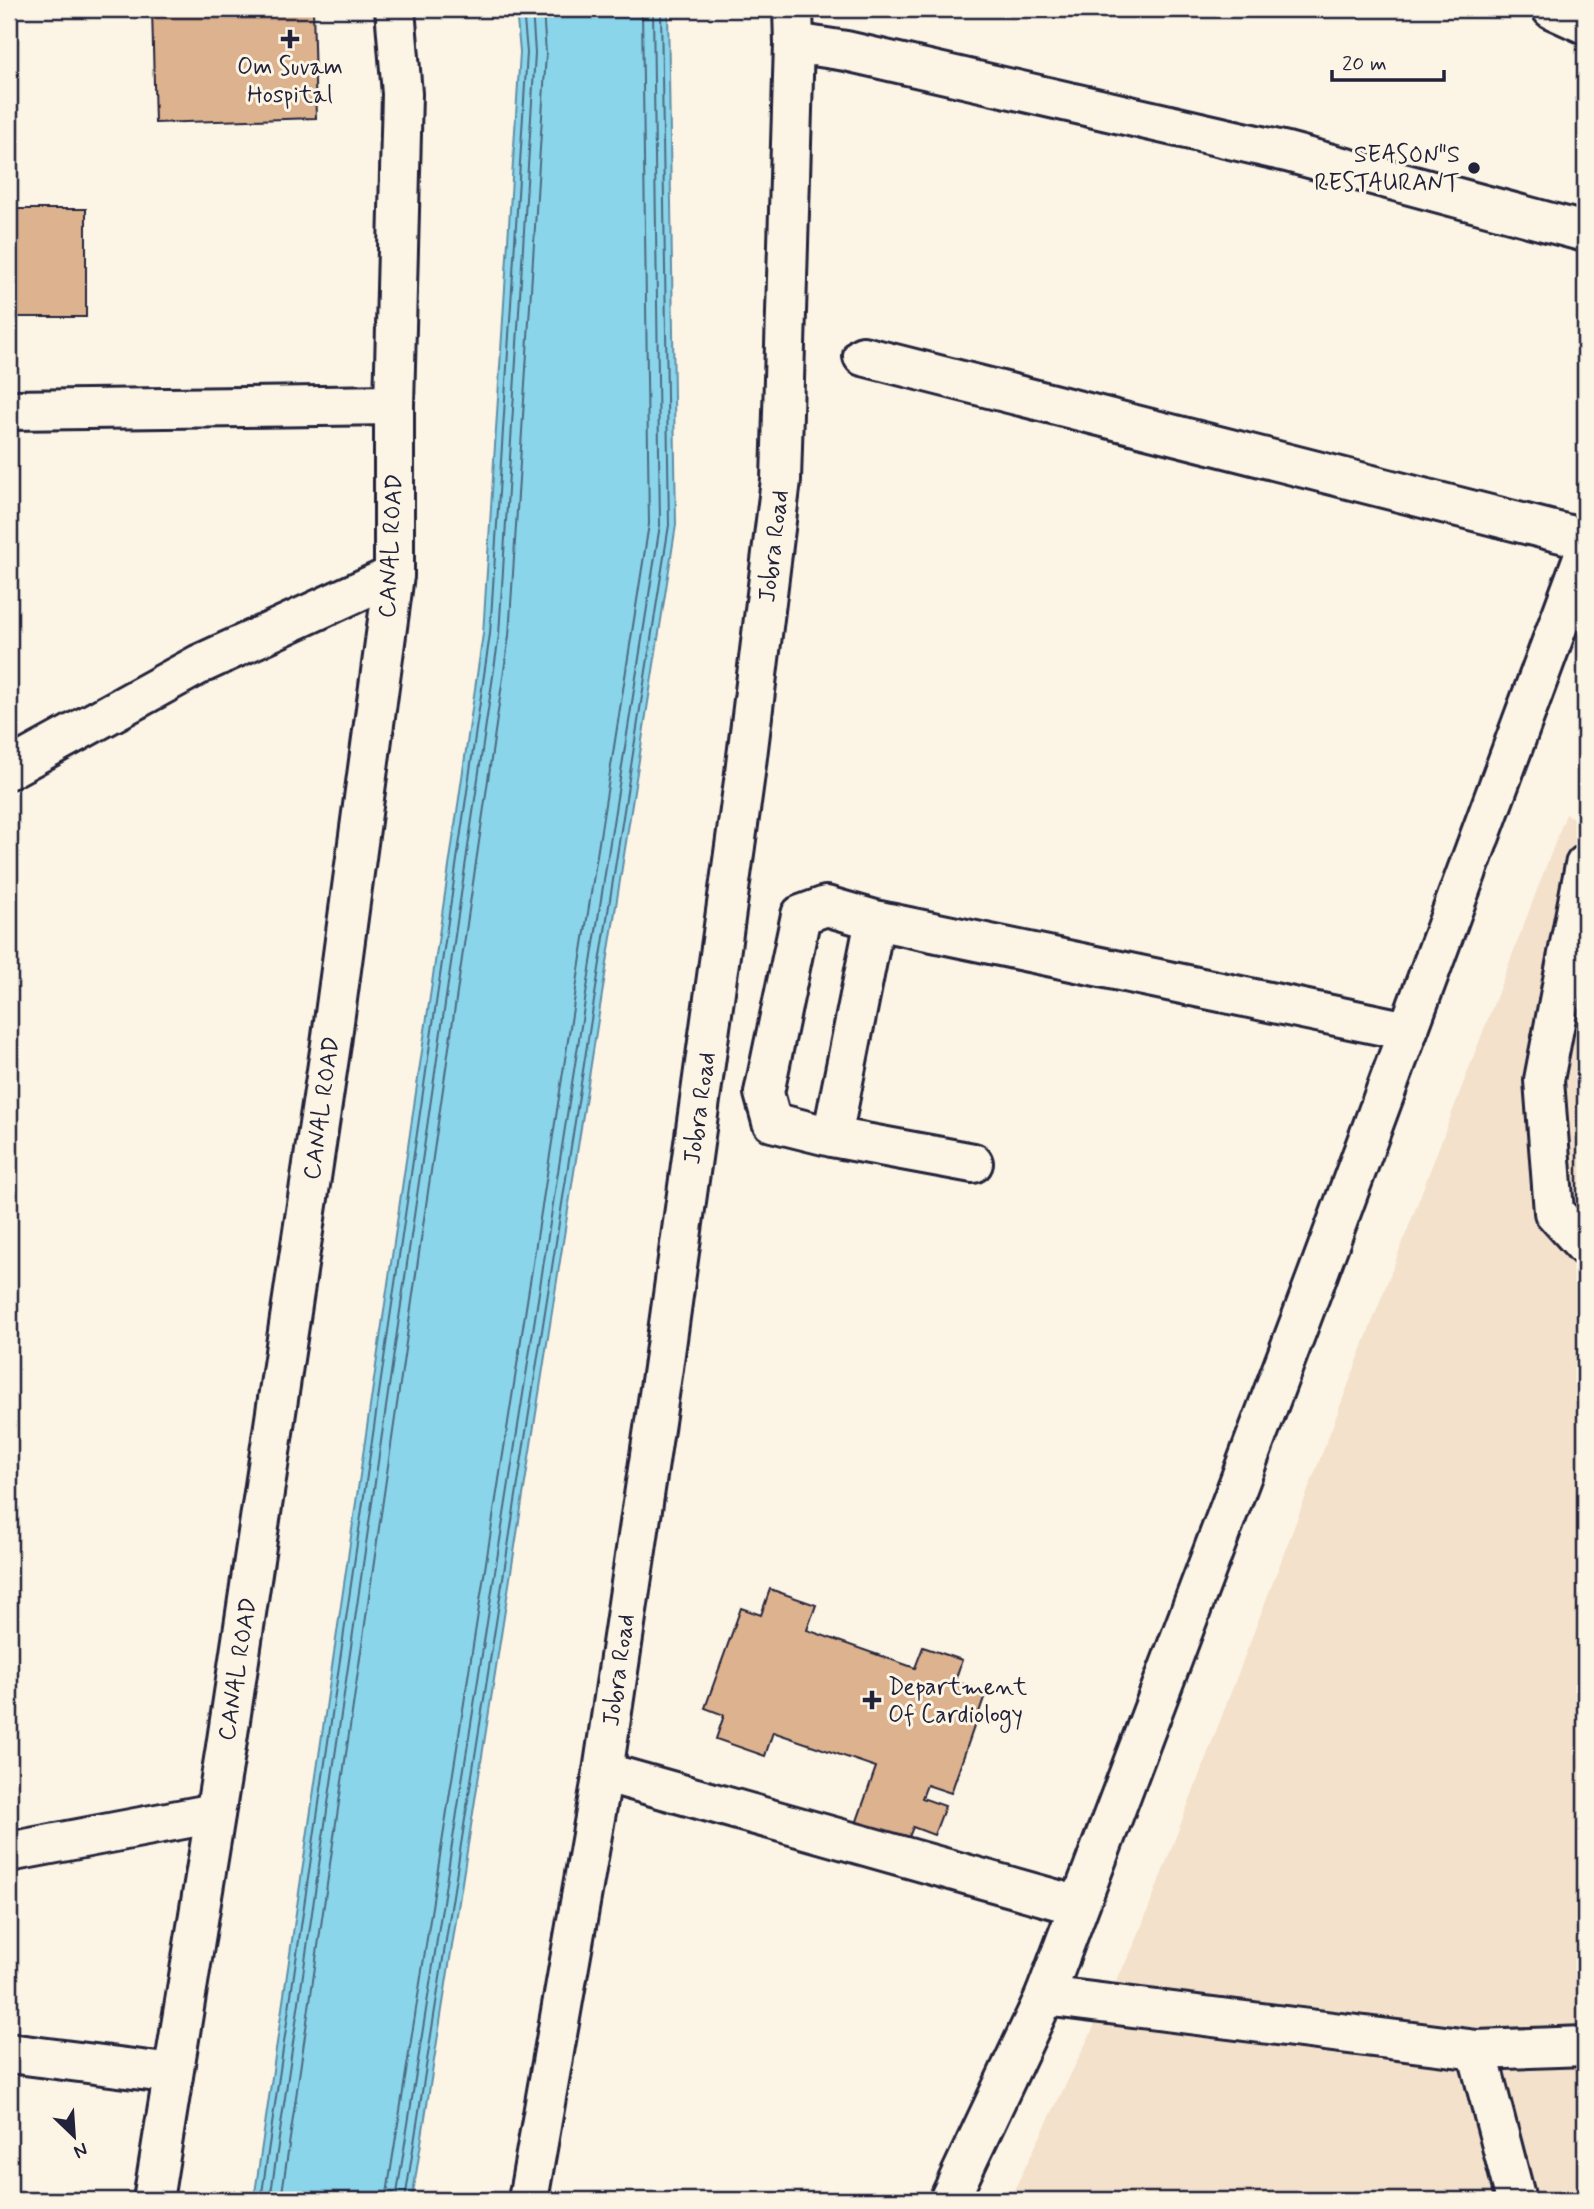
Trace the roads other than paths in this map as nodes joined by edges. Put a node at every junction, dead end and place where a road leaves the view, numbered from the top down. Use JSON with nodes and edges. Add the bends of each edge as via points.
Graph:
{"nodes":[{"id":1,"x":395,"y":9,"type":"edge"},
{"id":2,"x":1552,"y":9,"type":"edge"},
{"id":3,"x":1585,"y":24,"type":"edge"},
{"id":4,"x":793,"y":26,"type":"edge"},
{"id":5,"x":1585,"y":232,"type":"edge"},
{"id":6,"x":863,"y":356,"type":"dead end"},
{"id":7,"x":394,"y":405,"type":"junction"},
{"id":8,"x":9,"y":410,"type":"edge"},
{"id":9,"x":1585,"y":539,"type":"edge"},
{"id":10,"x":1585,"y":552,"type":"edge"},
{"id":11,"x":394,"y":575,"type":"junction"},
{"id":12,"x":9,"y":769,"type":"edge"},
{"id":13,"x":1585,"y":865,"type":"edge"},
{"id":14,"x":875,"y":920,"type":"junction"},
{"id":15,"x":1408,"y":1031,"type":"junction"},
{"id":16,"x":832,"y":1138,"type":"junction"},
{"id":17,"x":973,"y":1163,"type":"dead end"},
{"id":18,"x":1585,"y":1246,"type":"edge"},
{"id":19,"x":603,"y":1772,"type":"junction"},
{"id":20,"x":215,"y":1814,"type":"junction"},
{"id":21,"x":9,"y":1852,"type":"edge"},
{"id":22,"x":1079,"y":1906,"type":"junction"},
{"id":23,"x":1045,"y":1996,"type":"junction"},
{"id":24,"x":1585,"y":2046,"type":"edge"},
{"id":25,"x":1477,"y":2050,"type":"junction"},
{"id":26,"x":9,"y":2053,"type":"edge"},
{"id":27,"x":173,"y":2074,"type":"junction"},
{"id":28,"x":153,"y":2200,"type":"edge"},
{"id":29,"x":528,"y":2200,"type":"edge"},
{"id":30,"x":949,"y":2200,"type":"edge"},
{"id":31,"x":1516,"y":2200,"type":"edge"}],
"edges":[{"from":1,"to":7,"type":"street","name":"CANAL ROAD","via":[[402,93]]},
{"from":2,"to":3,"type":"street"},
{"from":4,"to":5,"type":"street","via":[[846,51],[1287,152]]},
{"from":4,"to":19,"type":"street","name":"Jobra Road","via":[[781,480],[661,1381]]},
{"from":6,"to":9,"type":"street"},
{"from":7,"to":8,"type":"street"},
{"from":7,"to":11,"type":"street","name":"CANAL ROAD"},
{"from":10,"to":15,"type":"street"},
{"from":11,"to":12,"type":"street","via":[[200,664]]},
{"from":11,"to":20,"type":"street","name":"CANAL ROAD","via":[[331,1044]]},
{"from":13,"to":18,"type":"street","via":[[1544,1080],[1554,1212]]},
{"from":14,"to":15,"type":"street"},
{"from":14,"to":16,"type":"street"},
{"from":14,"to":16,"type":"street","via":[[826,905],[801,915],[764,1094],[772,1122]]},
{"from":15,"to":22,"type":"street"},
{"from":16,"to":17,"type":"street"},
{"from":19,"to":22,"type":"street"},
{"from":19,"to":29,"type":"street","name":"Jobra Road"},
{"from":20,"to":21,"type":"street"},
{"from":20,"to":27,"type":"street","name":"CANAL ROAD"},
{"from":22,"to":23,"type":"street"},
{"from":23,"to":25,"type":"street"},
{"from":23,"to":30,"type":"street"},
{"from":24,"to":25,"type":"street"},
{"from":25,"to":31,"type":"street"},
{"from":26,"to":27,"type":"street"},
{"from":27,"to":28,"type":"street","name":"CANAL ROAD"}]}
